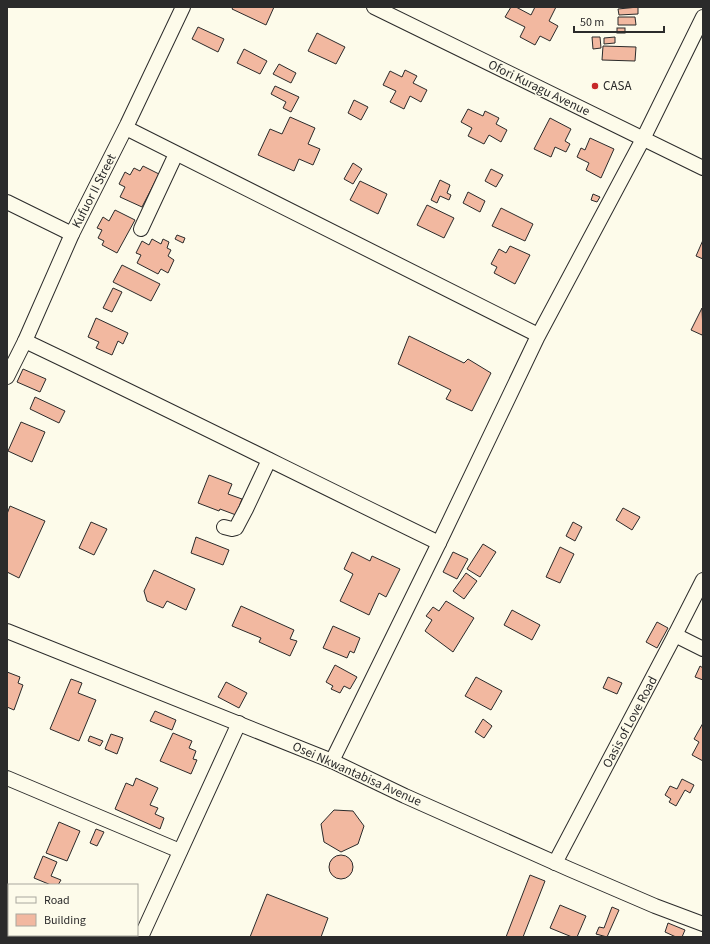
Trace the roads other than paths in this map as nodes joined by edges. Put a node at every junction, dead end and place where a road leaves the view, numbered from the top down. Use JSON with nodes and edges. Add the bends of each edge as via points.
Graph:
{"nodes":[{"id":1,"x":183,"y":7,"type":"edge"},
{"id":2,"x":374,"y":7,"type":"edge"},
{"id":3,"x":703,"y":17,"type":"edge"},
{"id":4,"x":126,"y":128,"type":"junction"},
{"id":5,"x":643,"y":139,"type":"junction"},
{"id":6,"x":176,"y":154,"type":"junction"},
{"id":7,"x":703,"y":168,"type":"edge"},
{"id":8,"x":7,"y":202,"type":"edge"},
{"id":9,"x":141,"y":229,"type":"dead end"},
{"id":10,"x":72,"y":234,"type":"junction"},
{"id":11,"x":538,"y":335,"type":"junction"},
{"id":12,"x":25,"y":341,"type":"junction"},
{"id":13,"x":7,"y":377,"type":"edge"},
{"id":14,"x":269,"y":460,"type":"junction"},
{"id":15,"x":224,"y":527,"type":"dead end"},
{"id":16,"x":439,"y":543,"type":"junction"},
{"id":17,"x":703,"y":580,"type":"edge"},
{"id":18,"x":7,"y":631,"type":"edge"},
{"id":19,"x":675,"y":635,"type":"junction"},
{"id":20,"x":703,"y":649,"type":"edge"},
{"id":21,"x":239,"y":723,"type":"junction"},
{"id":22,"x":332,"y":761,"type":"junction"},
{"id":23,"x":7,"y":778,"type":"edge"},
{"id":24,"x":180,"y":851,"type":"junction"},
{"id":25,"x":555,"y":863,"type":"junction"},
{"id":26,"x":703,"y":924,"type":"edge"},
{"id":27,"x":141,"y":937,"type":"edge"}],
"edges":[{"from":1,"to":4,"type":"street","name":"Kufuor II Street"},
{"from":2,"to":5,"type":"street","name":"Ofori Kuragu Avenue"},
{"from":3,"to":5,"type":"street"},
{"from":4,"to":6,"type":"street"},
{"from":4,"to":10,"type":"street","name":"Kufuor II Street"},
{"from":5,"to":7,"type":"street","name":"Ofori Kuragu Avenue"},
{"from":5,"to":11,"type":"street"},
{"from":6,"to":9,"type":"street"},
{"from":6,"to":11,"type":"street"},
{"from":8,"to":10,"type":"street"},
{"from":10,"to":12,"type":"street","name":"Kufuor II Street"},
{"from":11,"to":16,"type":"street"},
{"from":12,"to":13,"type":"street","name":"Kufuor II Street"},
{"from":12,"to":14,"type":"street"},
{"from":14,"to":15,"type":"street","via":[[236,528]]},
{"from":14,"to":16,"type":"street"},
{"from":16,"to":22,"type":"street"},
{"from":17,"to":19,"type":"street","name":"Oasis of Love Road"},
{"from":18,"to":21,"type":"street","name":"Osei Nkwantabisa Avenue"},
{"from":19,"to":20,"type":"street"},
{"from":19,"to":25,"type":"street","name":"Oasis of Love Road"},
{"from":21,"to":22,"type":"street","name":"Osei Nkwantabisa Avenue"},
{"from":21,"to":24,"type":"street"},
{"from":22,"to":25,"type":"street","name":"Osei Nkwantabisa Avenue"},
{"from":23,"to":24,"type":"street"},
{"from":24,"to":27,"type":"street"},
{"from":25,"to":26,"type":"street","name":"Osei Nkwantabisa Avenue"}]}
